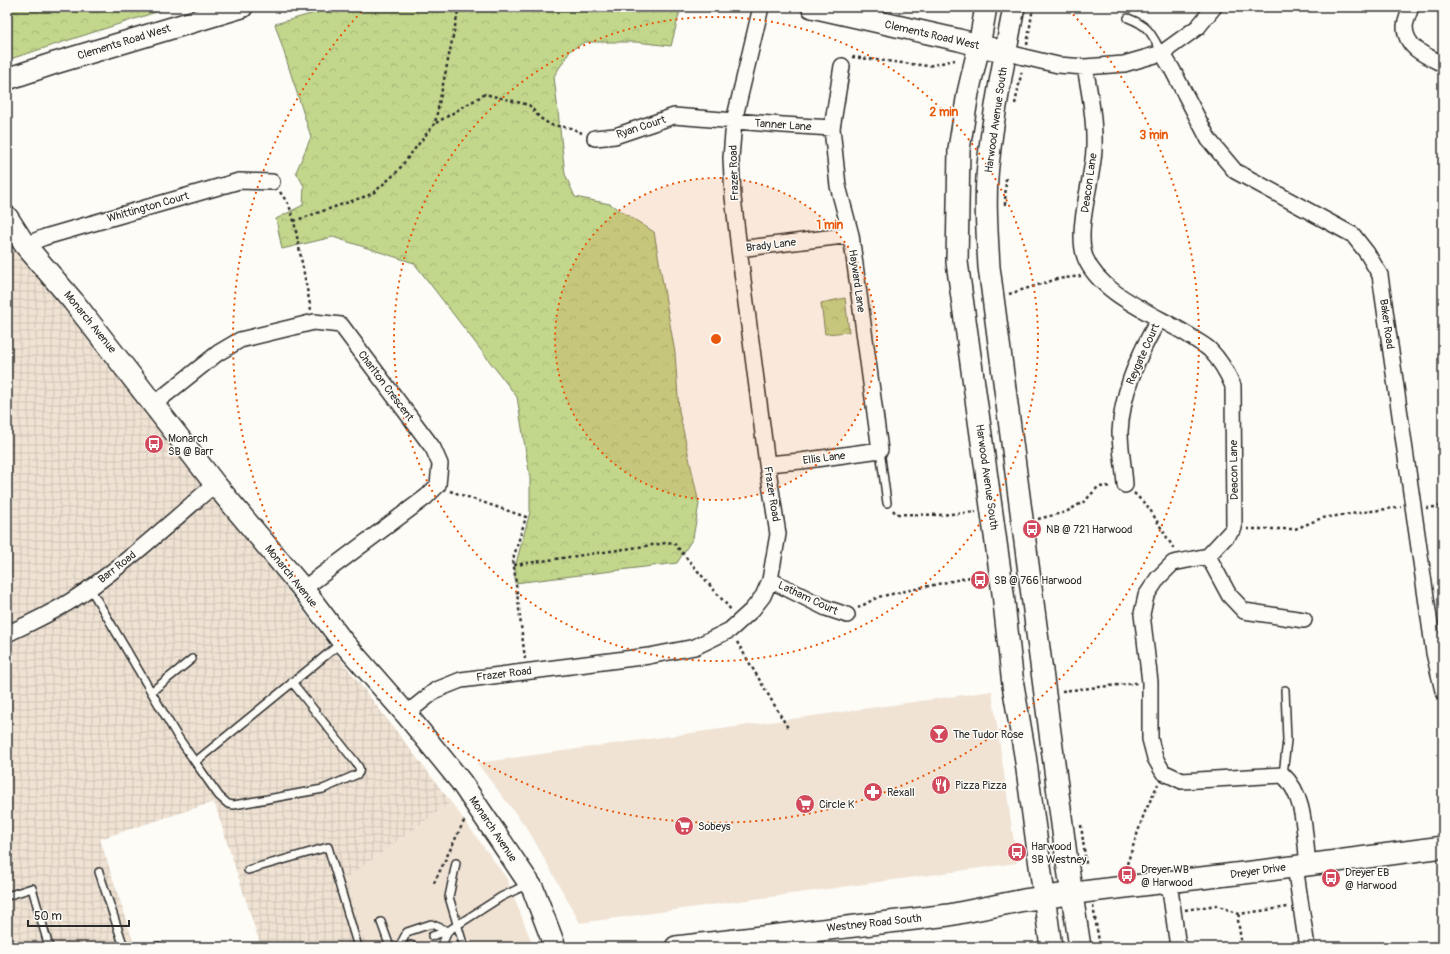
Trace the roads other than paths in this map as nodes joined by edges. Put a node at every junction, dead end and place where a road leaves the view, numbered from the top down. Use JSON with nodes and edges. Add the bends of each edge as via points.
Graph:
{"nodes":[{"id":1,"x":242,"y":7,"type":"edge"},
{"id":2,"x":761,"y":7,"type":"edge"},
{"id":3,"x":812,"y":7,"type":"edge"},
{"id":4,"x":986,"y":7,"type":"edge"},
{"id":5,"x":1014,"y":7,"type":"edge"},
{"id":6,"x":1214,"y":7,"type":"edge"},
{"id":7,"x":1411,"y":7,"type":"edge"},
{"id":8,"x":1128,"y":18,"type":"dead end"},
{"id":9,"x":979,"y":46,"type":"junction"},
{"id":10,"x":1006,"y":52,"type":"junction"},
{"id":11,"x":1162,"y":53,"type":"junction"},
{"id":12,"x":845,"y":62,"type":"road end"},
{"id":13,"x":1443,"y":64,"type":"edge"},
{"id":14,"x":1085,"y":67,"type":"junction"},
{"id":15,"x":7,"y":79,"type":"edge"},
{"id":16,"x":734,"y":121,"type":"junction"},
{"id":17,"x":832,"y":128,"type":"junction"},
{"id":18,"x":595,"y":138,"type":"road end"},
{"id":19,"x":272,"y":182,"type":"road end"},
{"id":20,"x":7,"y":217,"type":"edge"},
{"id":21,"x":851,"y":234,"type":"junction"},
{"id":22,"x":25,"y":245,"type":"junction"},
{"id":23,"x":739,"y":249,"type":"junction"},
{"id":24,"x":1159,"y":319,"type":"junction"},
{"id":25,"x":154,"y":404,"type":"junction"},
{"id":26,"x":880,"y":450,"type":"junction"},
{"id":27,"x":767,"y":464,"type":"junction"},
{"id":28,"x":215,"y":484,"type":"junction"},
{"id":29,"x":1125,"y":485,"type":"road end"},
{"id":30,"x":887,"y":503,"type":"road end"},
{"id":31,"x":1208,"y":556,"type":"junction"},
{"id":32,"x":770,"y":580,"type":"junction"},
{"id":33,"x":90,"y":588,"type":"junction"},
{"id":34,"x":303,"y":589,"type":"junction"},
{"id":35,"x":847,"y":615,"type":"road end"},
{"id":36,"x":1304,"y":620,"type":"dead end"},
{"id":37,"x":7,"y":634,"type":"edge"},
{"id":38,"x":343,"y":642,"type":"junction"},
{"id":39,"x":192,"y":659,"type":"dead end"},
{"id":40,"x":292,"y":682,"type":"junction"},
{"id":41,"x":1284,"y":690,"type":"dead end"},
{"id":42,"x":1443,"y":691,"type":"edge"},
{"id":43,"x":151,"y":692,"type":"junction"},
{"id":44,"x":406,"y":714,"type":"junction"},
{"id":45,"x":195,"y":762,"type":"junction"},
{"id":46,"x":1283,"y":775,"type":"junction"},
{"id":47,"x":1443,"y":846,"type":"edge"},
{"id":48,"x":456,"y":863,"type":"dead end"},
{"id":49,"x":1301,"y":865,"type":"junction"},
{"id":50,"x":248,"y":870,"type":"dead end"},
{"id":51,"x":99,"y":872,"type":"dead end"},
{"id":52,"x":1169,"y":882,"type":"junction"},
{"id":53,"x":530,"y":883,"type":"junction"},
{"id":54,"x":1072,"y":895,"type":"junction"},
{"id":55,"x":7,"y":896,"type":"edge"},
{"id":56,"x":1044,"y":898,"type":"junction"},
{"id":57,"x":381,"y":922,"type":"dead end"},
{"id":58,"x":458,"y":925,"type":"junction"},
{"id":59,"x":448,"y":931,"type":"junction"},
{"id":60,"x":432,"y":936,"type":"dead end"},
{"id":61,"x":49,"y":947,"type":"edge"},
{"id":62,"x":124,"y":947,"type":"edge"},
{"id":63,"x":358,"y":947,"type":"edge"},
{"id":64,"x":390,"y":947,"type":"edge"},
{"id":65,"x":399,"y":947,"type":"edge"},
{"id":66,"x":441,"y":947,"type":"edge"},
{"id":67,"x":464,"y":947,"type":"edge"},
{"id":68,"x":555,"y":947,"type":"edge"},
{"id":69,"x":676,"y":947,"type":"edge"},
{"id":70,"x":1051,"y":947,"type":"edge"},
{"id":71,"x":1080,"y":947,"type":"edge"},
{"id":72,"x":1178,"y":947,"type":"edge"},
{"id":73,"x":1307,"y":947,"type":"edge"}],
"edges":[{"from":1,"to":15,"type":"main road","name":"Clements Road West"},
{"from":2,"to":16,"type":"street","name":"Frazer Road"},
{"from":3,"to":9,"type":"main road","name":"Clements Road West"},
{"from":4,"to":9,"type":"main road","name":"Harwood Avenue South"},
{"from":5,"to":10,"type":"main road","name":"Harwood Avenue South"},
{"from":6,"to":11,"type":"street","via":[[1198,27]]},
{"from":7,"to":13,"type":"street","via":[[1406,25],[1408,40],[1419,52]]},
{"from":8,"to":11,"type":"lane","via":[[1141,23],[1152,35]]},
{"from":9,"to":10,"type":"main road","name":"Clements Road West"},
{"from":9,"to":56,"type":"main road","name":"Harwood Avenue South","via":[[959,149],[957,262]]},
{"from":10,"to":14,"type":"street","via":[[1058,65]]},
{"from":10,"to":54,"type":"main road","name":"Harwood Avenue South","via":[[988,158],[986,213],[989,267],[1033,517]]},
{"from":11,"to":14,"type":"street","via":[[1124,64]]},
{"from":11,"to":42,"type":"street","name":"Baker Road","via":[[1209,140],[1235,171],[1354,235],[1380,275],[1434,653]]},
{"from":12,"to":17,"type":"street","name":"Hayward Lane"},
{"from":14,"to":24,"type":"street","name":"Deacon Lane","via":[[1093,115],[1094,149],[1084,212],[1082,245],[1086,258],[1103,284]]},
{"from":16,"to":17,"type":"street","name":"Tanner Lane"},
{"from":16,"to":18,"type":"street","name":"Ryan Court","via":[[674,116],[615,136]]},
{"from":16,"to":23,"type":"street","name":"Frazer Road","via":[[731,158]]},
{"from":17,"to":21,"type":"street","name":"Hayward Lane","via":[[838,186]]},
{"from":19,"to":22,"type":"street","name":"Whittington Court","via":[[239,181]]},
{"from":20,"to":22,"type":"main road","name":"Monarch Avenue"},
{"from":21,"to":23,"type":"street","name":"Brady Lane"},
{"from":21,"to":26,"type":"street","name":"Hayward Lane"},
{"from":22,"to":25,"type":"main road","name":"Monarch Avenue"},
{"from":23,"to":27,"type":"street","name":"Frazer Road"},
{"from":24,"to":29,"type":"street","name":"Reygate Court","via":[[1131,376],[1124,404],[1120,433]]},
{"from":24,"to":31,"type":"street","name":"Deacon Lane","via":[[1209,350],[1227,370],[1233,386],[1234,528]]},
{"from":25,"to":28,"type":"main road","name":"Monarch Avenue"},
{"from":25,"to":34,"type":"street","name":"Charlton Crescent","via":[[218,353],[240,340],[314,322],[341,325],[433,448],[440,464],[438,485],[426,497]]},
{"from":26,"to":27,"type":"street","name":"Ellis Lane"},
{"from":26,"to":30,"type":"lane"},
{"from":27,"to":32,"type":"street","name":"Frazer Road","via":[[778,534]]},
{"from":28,"to":33,"type":"street","name":"Barr Road","via":[[124,563]]},
{"from":28,"to":34,"type":"main road","name":"Monarch Avenue"},
{"from":31,"to":36,"type":"street","via":[[1229,595],[1244,611]]},
{"from":31,"to":46,"type":"street","via":[[1174,564],[1158,578],[1146,596],[1142,614],[1150,682],[1150,740],[1155,758],[1163,772],[1182,781]]},
{"from":32,"to":35,"type":"street","name":"Latham Court","via":[[826,608]]},
{"from":32,"to":44,"type":"street","name":"Frazer Road","via":[[763,596],[735,626],[695,647],[650,656],[461,680],[436,690]]},
{"from":33,"to":37,"type":"street","name":"Barr Road","via":[[44,616]]},
{"from":33,"to":43,"type":"lane"},
{"from":34,"to":38,"type":"main road","name":"Monarch Avenue"},
{"from":38,"to":40,"type":"lane"},
{"from":38,"to":44,"type":"main road","name":"Monarch Avenue"},
{"from":39,"to":43,"type":"lane"},
{"from":40,"to":45,"type":"lane"},
{"from":40,"to":45,"type":"lane","via":[[359,767],[358,774],[324,789],[234,805],[228,804],[219,796]]},
{"from":41,"to":46,"type":"lane","via":[[1287,740]]},
{"from":43,"to":45,"type":"lane"},
{"from":44,"to":53,"type":"main road","name":"Monarch Avenue","via":[[461,782]]},
{"from":46,"to":49,"type":"street","via":[[1290,782],[1301,808]]},
{"from":47,"to":49,"type":"main road","name":"Dreyer Drive"},
{"from":48,"to":58,"type":"lane","via":[[449,897]]},
{"from":49,"to":52,"type":"main road","name":"Dreyer Drive"},
{"from":49,"to":73,"type":"street","via":[[1301,905]]},
{"from":50,"to":63,"type":"lane","via":[[328,848]]},
{"from":51,"to":62,"type":"lane"},
{"from":52,"to":54,"type":"main road","name":"Dreyer Drive"},
{"from":52,"to":72,"type":"street"},
{"from":53,"to":58,"type":"lane","via":[[501,897]]},
{"from":53,"to":68,"type":"main road","name":"Monarch Avenue"},
{"from":54,"to":56,"type":"main road","name":"Westney Road South"},
{"from":54,"to":71,"type":"main road","name":"Harwood Avenue South"},
{"from":55,"to":61,"type":"lane","via":[[32,888]]},
{"from":56,"to":69,"type":"main road","name":"Westney Road South","via":[[949,915]]},
{"from":56,"to":70,"type":"main road","name":"Harwood Avenue South"},
{"from":57,"to":64,"type":"lane"},
{"from":58,"to":59,"type":"lane"},
{"from":58,"to":67,"type":"lane"},
{"from":59,"to":60,"type":"lane"},
{"from":59,"to":65,"type":"lane","via":[[431,924],[407,932]]},
{"from":59,"to":66,"type":"lane"}]}
